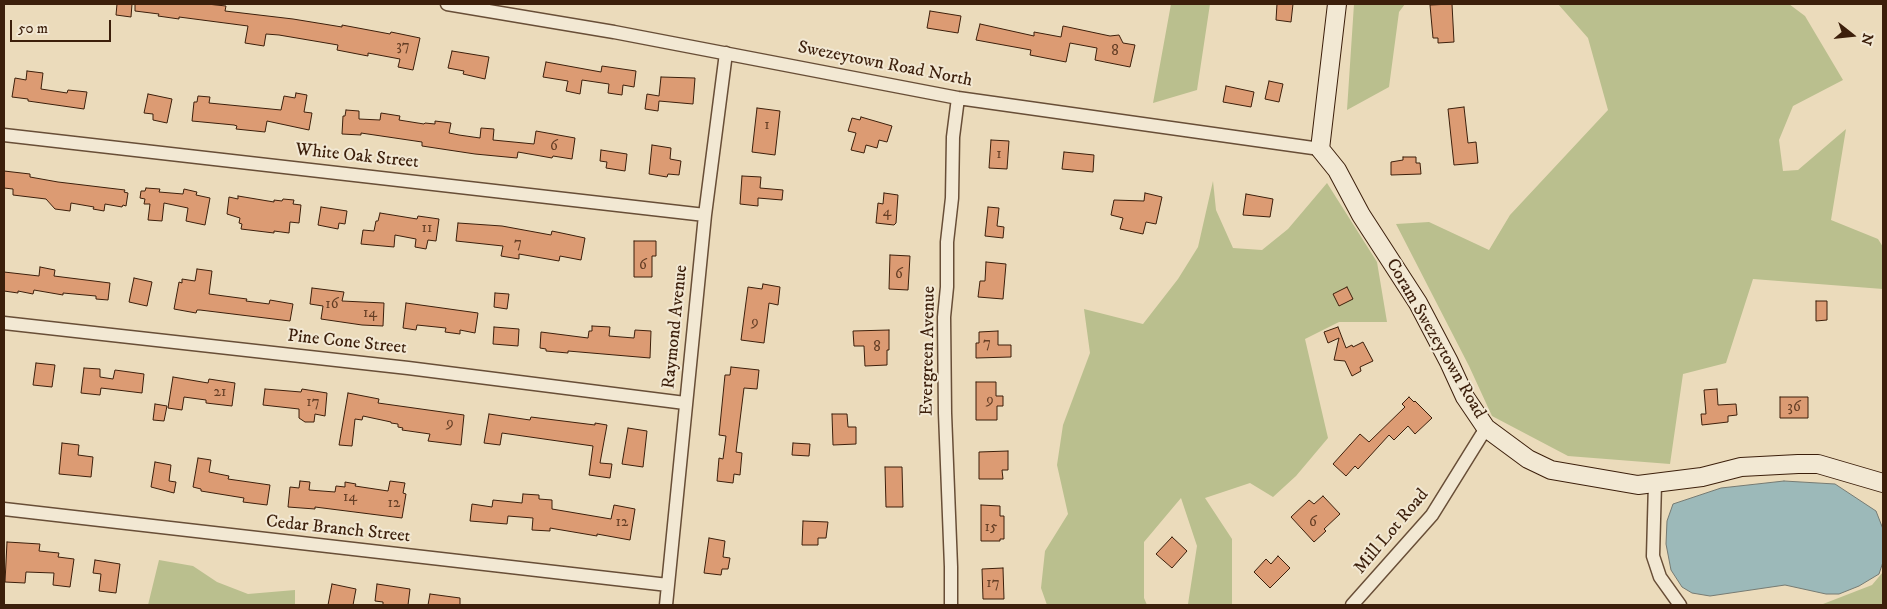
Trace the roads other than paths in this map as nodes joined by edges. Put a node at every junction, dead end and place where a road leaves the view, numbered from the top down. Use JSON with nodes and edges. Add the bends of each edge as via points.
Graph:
{"nodes":[{"id":1,"x":447,"y":4,"type":"edge"},
{"id":2,"x":1337,"y":4,"type":"edge"},
{"id":3,"x":726,"y":53,"type":"junction"},
{"id":4,"x":958,"y":98,"type":"junction"},
{"id":5,"x":4,"y":135,"type":"edge"},
{"id":6,"x":1320,"y":149,"type":"junction"},
{"id":7,"x":706,"y":215,"type":"junction"},
{"id":8,"x":4,"y":323,"type":"edge"},
{"id":9,"x":686,"y":403,"type":"junction"},
{"id":10,"x":1486,"y":428,"type":"junction"},
{"id":11,"x":1655,"y":483,"type":"junction"},
{"id":12,"x":1883,"y":483,"type":"edge"},
{"id":13,"x":4,"y":509,"type":"edge"},
{"id":14,"x":668,"y":584,"type":"junction"},
{"id":15,"x":666,"y":605,"type":"edge"},
{"id":16,"x":950,"y":605,"type":"edge"},
{"id":17,"x":1352,"y":605,"type":"edge"},
{"id":18,"x":1680,"y":605,"type":"edge"}],
"edges":[{"from":1,"to":3,"type":"street","name":"Swezeytown Road North"},
{"from":2,"to":6,"type":"street"},
{"from":3,"to":4,"type":"street","name":"Swezeytown Road North"},
{"from":3,"to":7,"type":"street","name":"Raymond Avenue"},
{"from":4,"to":6,"type":"street","name":"Swezeytown Road North"},
{"from":4,"to":16,"type":"street","name":"Evergreen Avenue","via":[[953,137],[944,317]]},
{"from":5,"to":7,"type":"street","name":"White Oak Street"},
{"from":6,"to":10,"type":"street","name":"Coram Swezeytown Road","via":[[1337,170],[1361,215],[1418,303],[1465,397]]},
{"from":7,"to":9,"type":"street","name":"Raymond Avenue"},
{"from":8,"to":9,"type":"street","name":"Pine Cone Street"},
{"from":9,"to":14,"type":"street","name":"Raymond Avenue"},
{"from":10,"to":11,"type":"street","name":"Coram Swezeytown Road","via":[[1528,459],[1551,470],[1638,485]]},
{"from":10,"to":17,"type":"street","name":"Mill Lot Road","via":[[1432,515]]},
{"from":11,"to":12,"type":"street","name":"Coram Swezeytown Road","via":[[1702,477],[1742,467],[1798,464],[1818,464]]},
{"from":11,"to":18,"type":"street","via":[[1653,556],[1660,577]]},
{"from":13,"to":14,"type":"street","name":"Cedar Branch Street"},
{"from":14,"to":15,"type":"street","name":"Raymond Avenue"}]}
